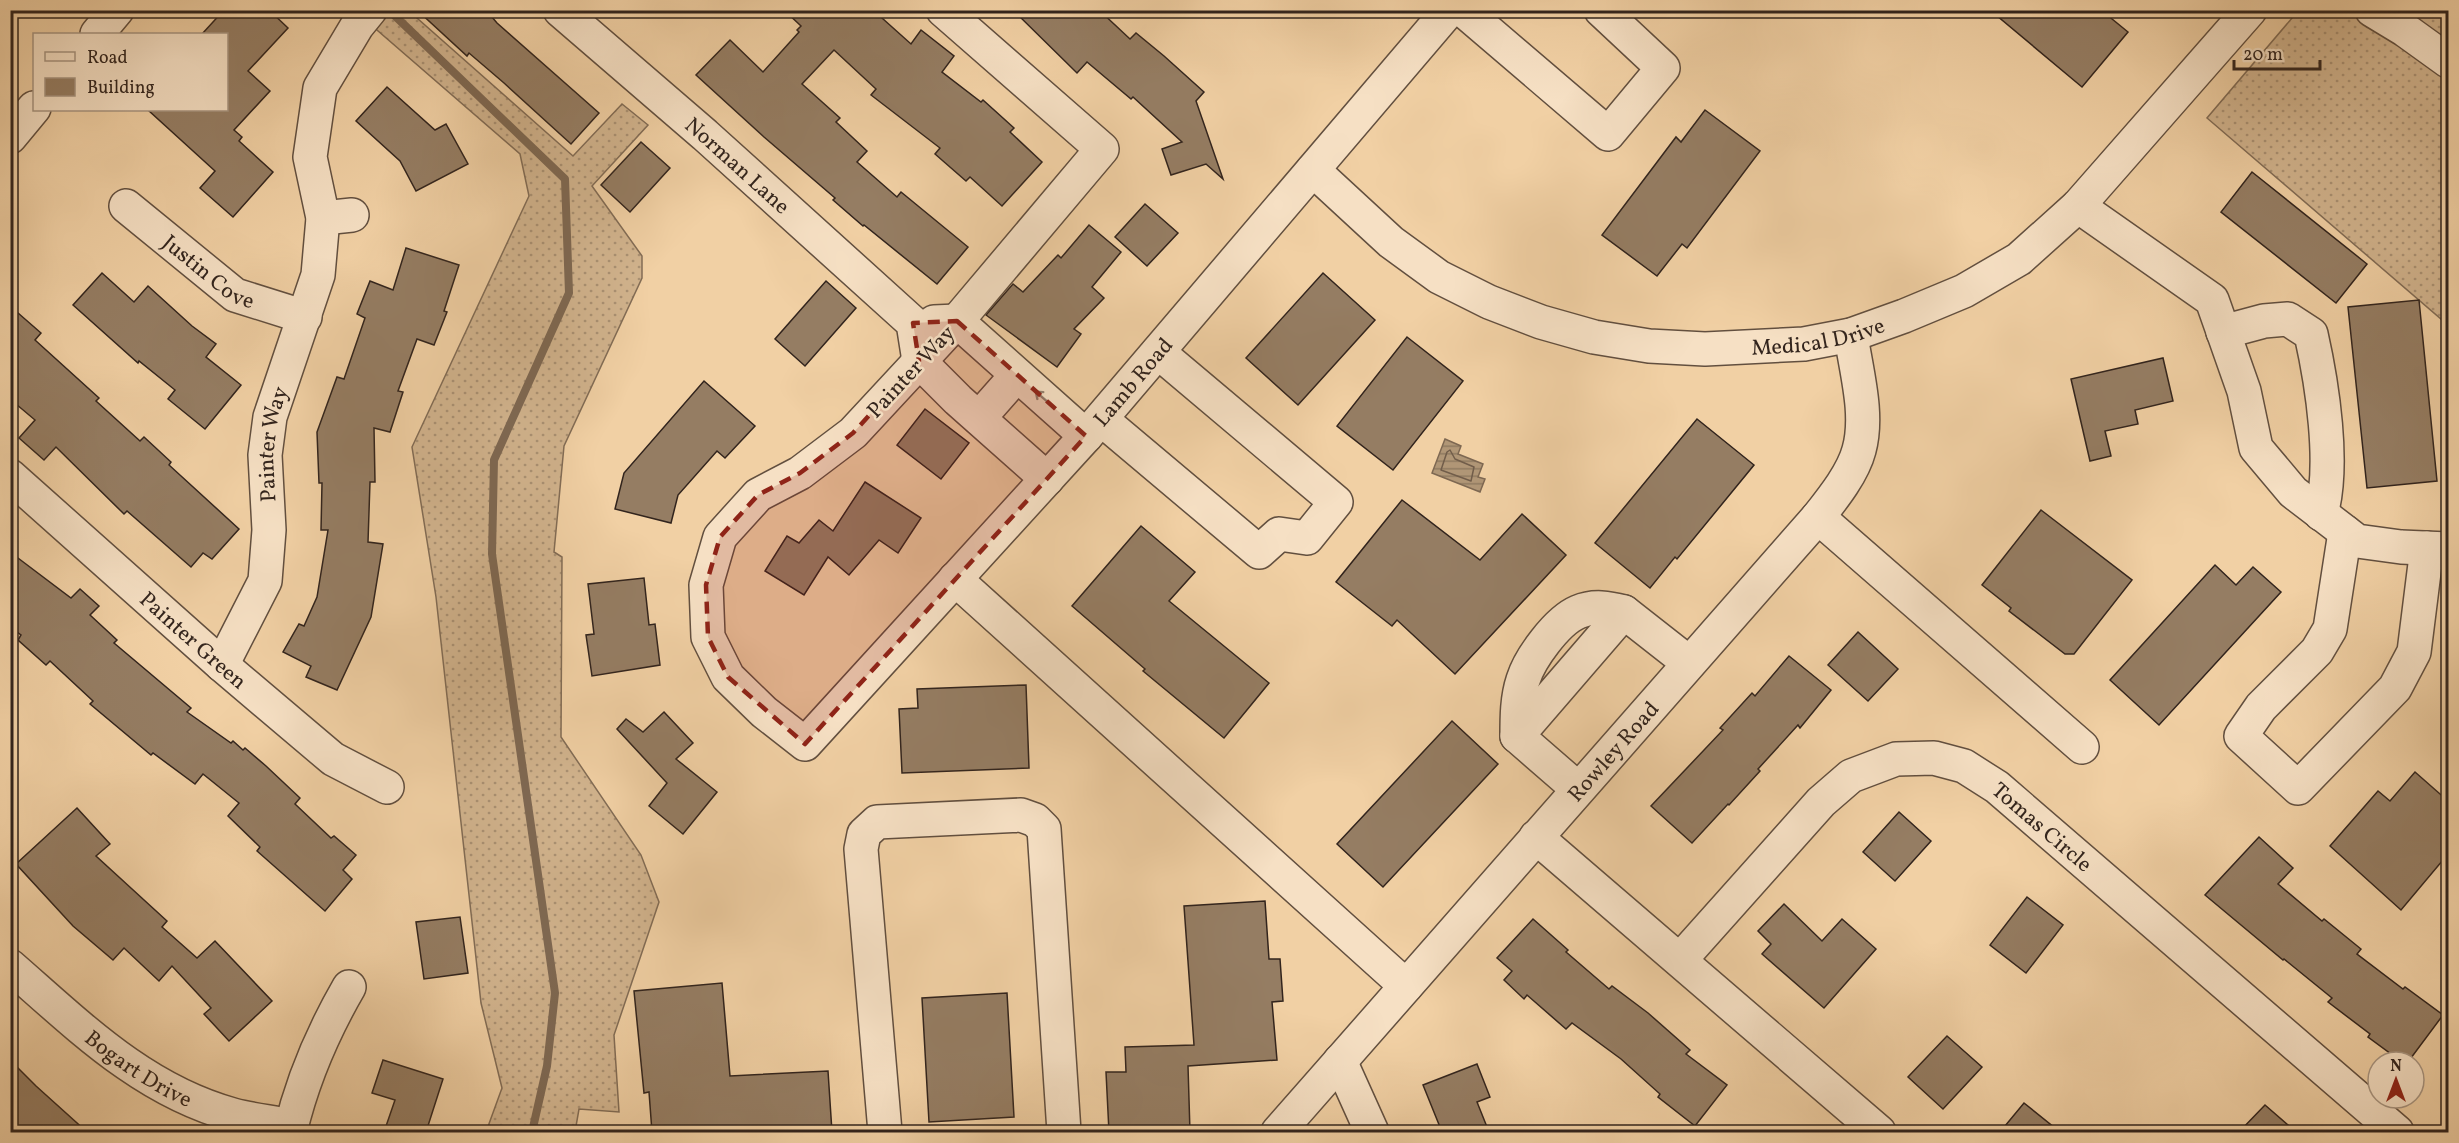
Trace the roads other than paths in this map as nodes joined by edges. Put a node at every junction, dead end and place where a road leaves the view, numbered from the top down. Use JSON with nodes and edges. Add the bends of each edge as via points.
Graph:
{"nodes":[{"id":1,"x":117,"y":10,"type":"edge"},
{"id":2,"x":370,"y":10,"type":"edge"},
{"id":3,"x":560,"y":10,"type":"edge"},
{"id":4,"x":943,"y":10,"type":"edge"},
{"id":5,"x":1449,"y":10,"type":"edge"},
{"id":6,"x":1463,"y":10,"type":"edge"},
{"id":7,"x":1601,"y":10,"type":"edge"},
{"id":8,"x":2250,"y":10,"type":"edge"},
{"id":9,"x":2372,"y":10,"type":"edge"},
{"id":10,"x":2399,"y":20,"type":"edge"},
{"id":11,"x":97,"y":33,"type":"edge"},
{"id":12,"x":2448,"y":61,"type":"edge"},
{"id":13,"x":33,"y":109,"type":"edge"},
{"id":14,"x":10,"y":137,"type":"edge"},
{"id":15,"x":1313,"y":170,"type":"junction"},
{"id":16,"x":126,"y":206,"type":"dead end"},
{"id":17,"x":2078,"y":206,"type":"junction"},
{"id":18,"x":305,"y":317,"type":"junction"},
{"id":19,"x":957,"y":321,"type":"junction"},
{"id":20,"x":913,"y":323,"type":"junction"},
{"id":21,"x":2223,"y":332,"type":"junction"},
{"id":22,"x":1851,"y":335,"type":"junction"},
{"id":23,"x":1158,"y":352,"type":"junction"},
{"id":24,"x":919,"y":361,"type":"junction"},
{"id":25,"x":1017,"y":375,"type":"junction"},
{"id":26,"x":979,"y":418,"type":"junction"},
{"id":27,"x":1094,"y":427,"type":"junction"},
{"id":28,"x":10,"y":476,"type":"edge"},
{"id":29,"x":1047,"y":479,"type":"junction"},
{"id":30,"x":1818,"y":517,"type":"junction"},
{"id":31,"x":2333,"y":523,"type":"junction"},
{"id":32,"x":2438,"y":549,"type":"edge"},
{"id":33,"x":956,"y":579,"type":"junction"},
{"id":34,"x":1689,"y":663,"type":"junction"},
{"id":35,"x":222,"y":665,"type":"junction"},
{"id":36,"x":805,"y":744,"type":"joint"},
{"id":37,"x":2082,"y":747,"type":"dead end"},
{"id":38,"x":387,"y":787,"type":"dead end"},
{"id":39,"x":1578,"y":789,"type":"junction"},
{"id":40,"x":1536,"y":837,"type":"junction"},
{"id":41,"x":1680,"y":960,"type":"junction"},
{"id":42,"x":10,"y":966,"type":"edge"},
{"id":43,"x":1406,"y":986,"type":"junction"},
{"id":44,"x":349,"y":987,"type":"dead end"},
{"id":45,"x":1340,"y":1061,"type":"junction"},
{"id":46,"x":291,"y":1129,"type":"edge"},
{"id":47,"x":885,"y":1132,"type":"edge"},
{"id":48,"x":1064,"y":1132,"type":"edge"},
{"id":49,"x":1278,"y":1132,"type":"edge"},
{"id":50,"x":1372,"y":1132,"type":"edge"},
{"id":51,"x":1880,"y":1132,"type":"edge"},
{"id":52,"x":2397,"y":1132,"type":"edge"}],
"edges":[{"from":1,"to":11,"type":"street"},
{"from":2,"to":18,"type":"street","name":"Painter Way","via":[[320,88],[310,157],[337,216]]},
{"from":3,"to":20,"type":"street","name":"Norman Lane"},
{"from":4,"to":19,"type":"street","name":"Painter Way","via":[[1102,149]]},
{"from":5,"to":15,"type":"street","name":"Lamb Road"},
{"from":6,"to":7,"type":"street","via":[[1608,134],[1663,68]]},
{"from":8,"to":17,"type":"street","name":"Medical Drive"},
{"from":9,"to":10,"type":"street"},
{"from":10,"to":12,"type":"street"},
{"from":13,"to":14,"type":"street"},
{"from":15,"to":22,"type":"street","name":"Medical Drive","via":[[1390,242],[1439,277],[1541,322],[1594,337],[1649,346],[1705,349],[1803,344]]},
{"from":15,"to":23,"type":"street","name":"Lamb Road"},
{"from":16,"to":18,"type":"street","name":"Justin Cove","via":[[235,295]]},
{"from":17,"to":21,"type":"street","via":[[2212,300]]},
{"from":17,"to":22,"type":"street","name":"Medical Drive","via":[[2019,259],[1964,291]]},
{"from":18,"to":35,"type":"street","name":"Painter Way","via":[[270,417],[265,455],[269,530],[265,581]]},
{"from":19,"to":20,"type":"street"},
{"from":19,"to":24,"type":"street","name":"Painter Way"},
{"from":19,"to":25,"type":"street"},
{"from":20,"to":24,"type":"street"},
{"from":21,"to":31,"type":"street","via":[[2244,391],[2256,448],[2293,492]]},
{"from":21,"to":31,"type":"street","via":[[2288,319],[2310,334],[2320,377],[2326,495]]},
{"from":22,"to":30,"type":"street","name":"Rowley Road","via":[[1863,417],[1859,451],[1840,489]]},
{"from":23,"to":27,"type":"street","name":"Lamb Road"},
{"from":23,"to":27,"type":"street","via":[[1336,502],[1306,538],[1279,534],[1259,552]]},
{"from":24,"to":26,"type":"street"},
{"from":24,"to":36,"type":"street","name":"Painter Way","via":[[853,433],[800,473],[758,495],[720,537],[706,585],[708,637],[728,677]]},
{"from":25,"to":26,"type":"street"},
{"from":27,"to":25,"type":"street","one_way":true},
{"from":26,"to":29,"type":"street"},
{"from":27,"to":29,"type":"street","name":"Lamb Road"},
{"from":28,"to":35,"type":"street","name":"Painter Green"},
{"from":29,"to":33,"type":"street","name":"Lamb Road"},
{"from":30,"to":34,"type":"street","name":"Rowley Road"},
{"from":30,"to":37,"type":"street"},
{"from":31,"to":32,"type":"street","via":[[2357,541]]},
{"from":31,"to":32,"type":"street","via":[[2330,629],[2317,651],[2261,706],[2241,736],[2298,788],[2394,688],[2415,652]]},
{"from":33,"to":36,"type":"street","name":"Lamb Road"},
{"from":33,"to":43,"type":"street"},
{"from":34,"to":39,"type":"street","name":"Rowley Road"},
{"from":34,"to":39,"type":"street","via":[[1624,612],[1516,736]]},
{"from":35,"to":38,"type":"street","name":"Painter Green","via":[[333,759]]},
{"from":39,"to":40,"type":"street","name":"Rowley Road"},
{"from":40,"to":41,"type":"street"},
{"from":40,"to":43,"type":"street","name":"Rowley Road"},
{"from":41,"to":51,"type":"street"},
{"from":41,"to":52,"type":"street","name":"Tomas Circle","via":[[1821,802],[1851,776],[1896,759],[1934,758],[1964,766],[1997,787]]},
{"from":42,"to":46,"type":"street","name":"Bogart Drive","via":[[110,1053],[149,1078],[195,1101]]},
{"from":43,"to":45,"type":"street","name":"Rowley Road"},
{"from":44,"to":46,"type":"street","via":[[317,1051]]},
{"from":45,"to":49,"type":"street","name":"Rowley Road"},
{"from":45,"to":50,"type":"street"},
{"from":47,"to":48,"type":"street","via":[[861,849],[864,834],[877,822],[1021,815],[1035,820],[1044,829]]}]}
